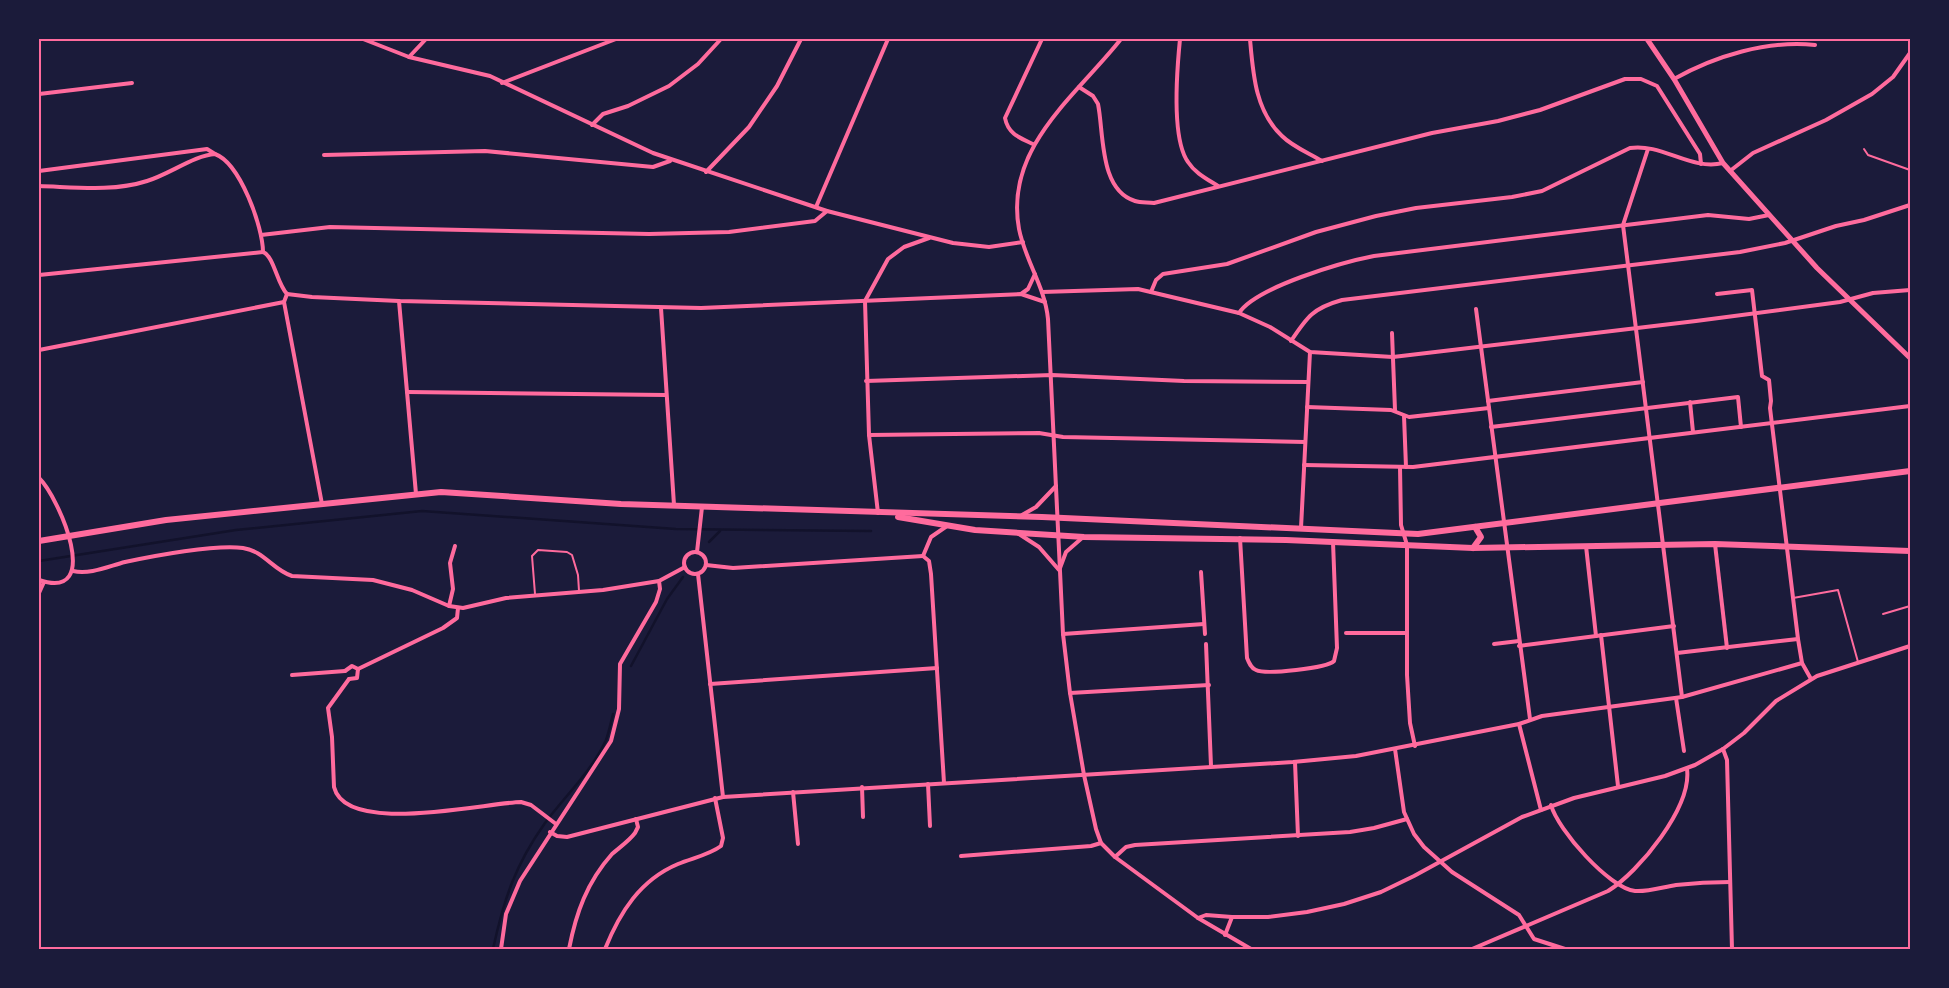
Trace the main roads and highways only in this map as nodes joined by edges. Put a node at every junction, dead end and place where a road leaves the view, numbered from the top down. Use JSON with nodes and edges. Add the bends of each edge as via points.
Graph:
{"nodes":[{"id":1,"x":1910,"y":471,"type":"edge"},
{"id":2,"x":887,"y":514,"type":"junction"},
{"id":3,"x":1475,"y":527,"type":"junction"},
{"id":4,"x":39,"y":541,"type":"edge"},
{"id":5,"x":1473,"y":548,"type":"junction"},
{"id":6,"x":1910,"y":551,"type":"edge"}],
"edges":[{"from":1,"to":3,"type":"main road"},
{"from":2,"to":3,"type":"main road","via":[[1020,516],[1404,534]]},
{"from":2,"to":4,"type":"main road","via":[[574,502],[459,492],[166,520]]},
{"from":2,"to":5,"type":"main road","via":[[947,526],[1057,536],[1240,538]]},
{"from":3,"to":5,"type":"main road","via":[[1481,537]]},
{"from":5,"to":6,"type":"main road","via":[[1715,544]]}]}
